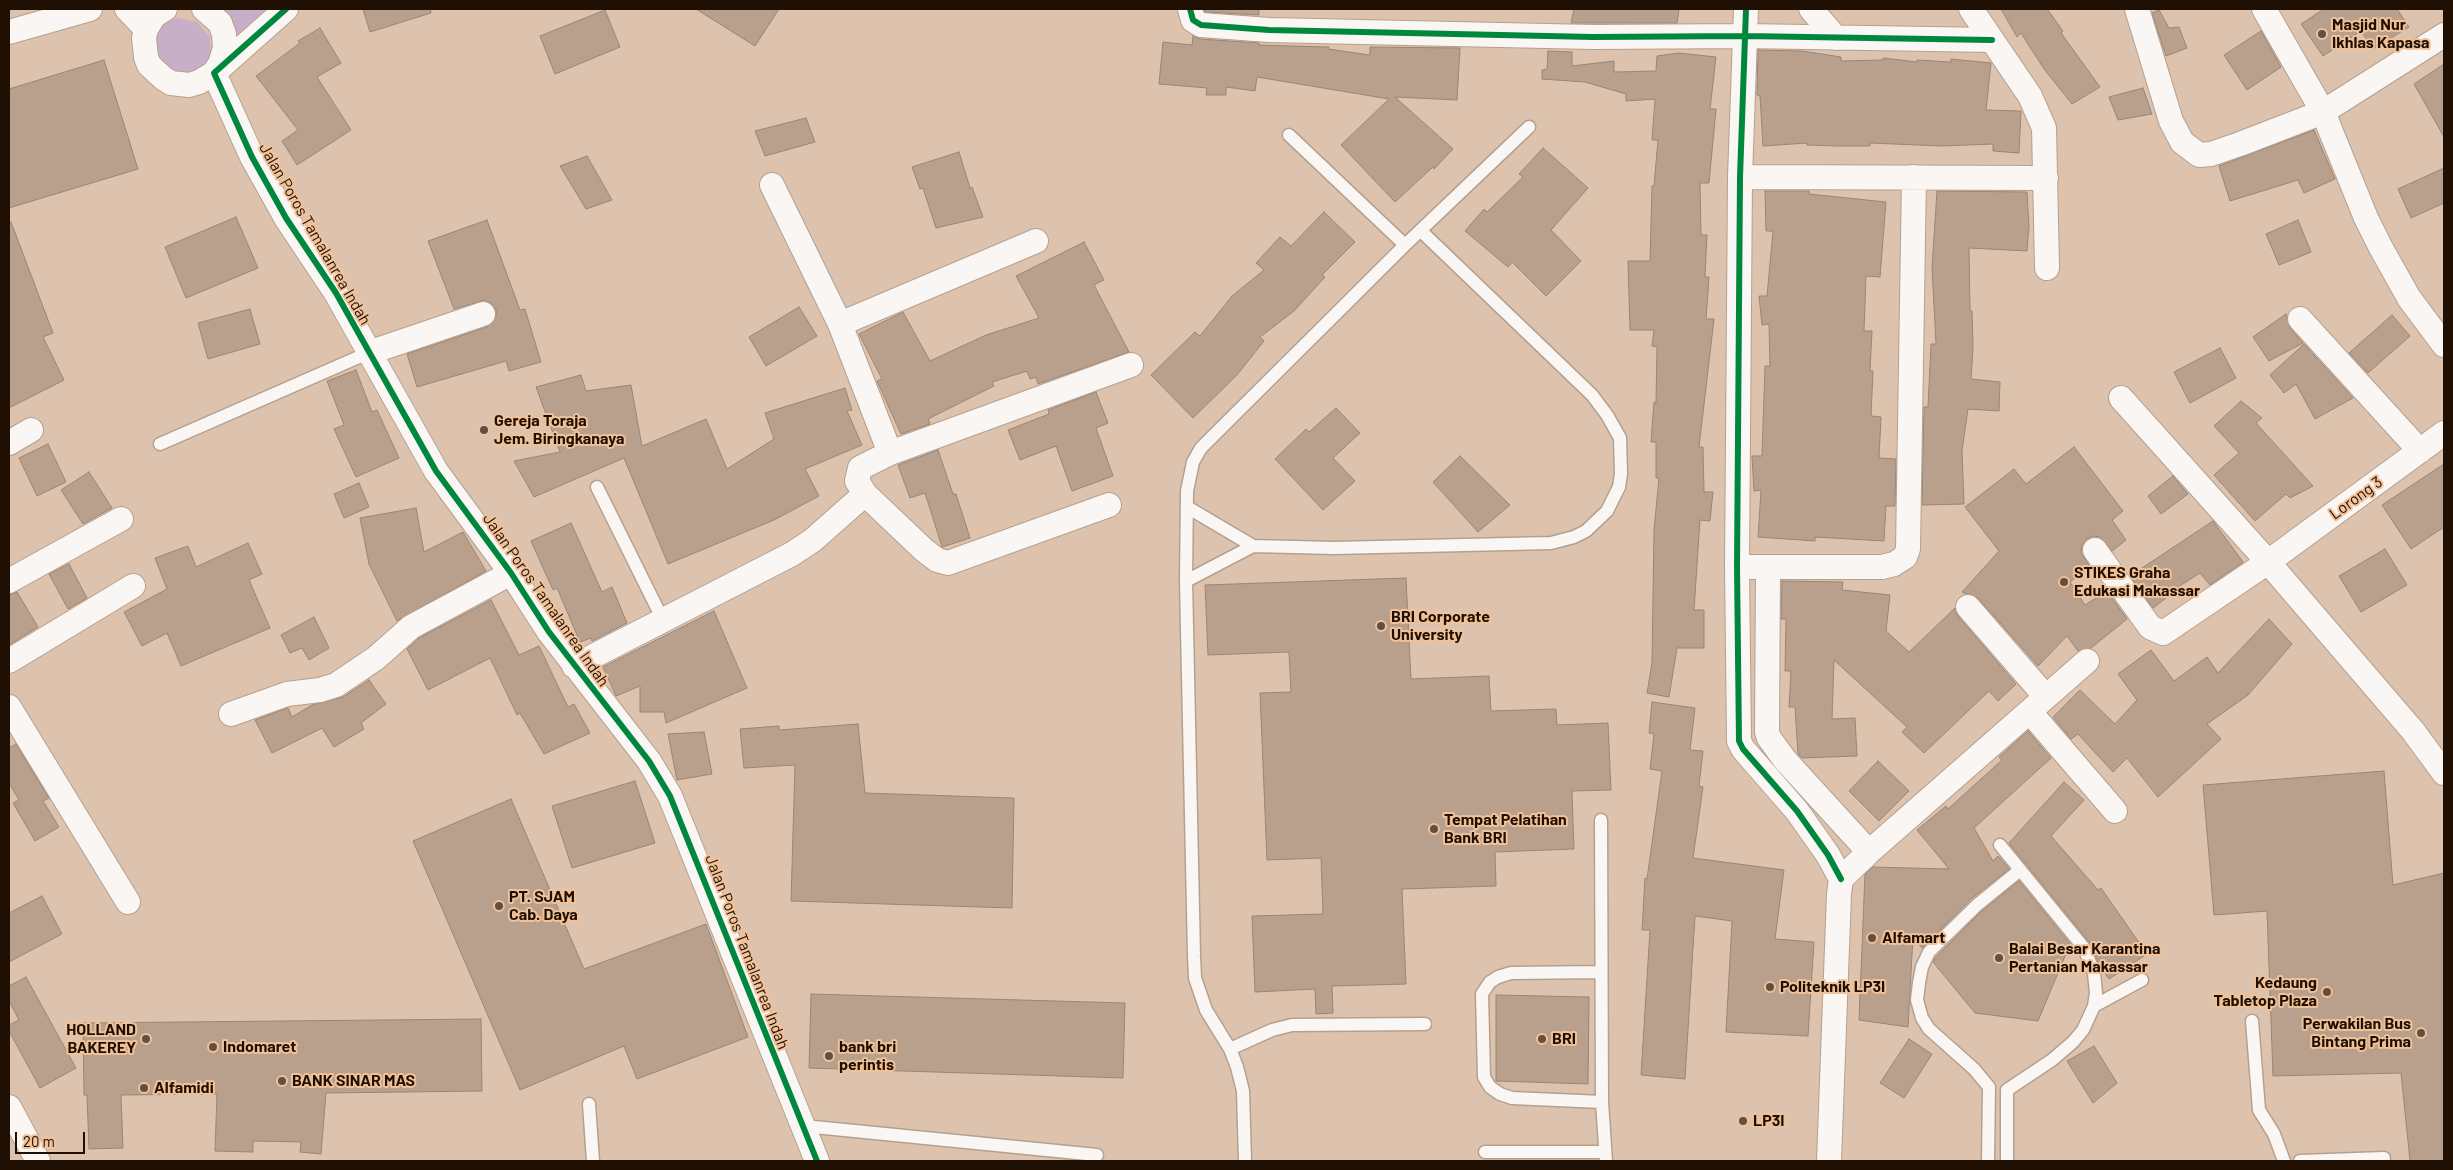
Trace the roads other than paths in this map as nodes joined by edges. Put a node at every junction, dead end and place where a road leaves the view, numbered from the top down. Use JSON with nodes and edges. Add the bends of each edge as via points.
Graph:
{"nodes":[{"id":1,"x":90,"y":9,"type":"edge"},
{"id":2,"x":127,"y":9,"type":"edge"},
{"id":3,"x":165,"y":9,"type":"edge"},
{"id":4,"x":204,"y":9,"type":"edge"},
{"id":5,"x":286,"y":9,"type":"edge"},
{"id":6,"x":1190,"y":9,"type":"edge"},
{"id":7,"x":1746,"y":9,"type":"edge"},
{"id":8,"x":1811,"y":9,"type":"edge"},
{"id":9,"x":1971,"y":9,"type":"edge"},
{"id":10,"x":2137,"y":9,"type":"edge"},
{"id":11,"x":2264,"y":9,"type":"edge"},
{"id":12,"x":146,"y":29,"type":"junction"},
{"id":13,"x":9,"y":32,"type":"edge"},
{"id":14,"x":2444,"y":35,"type":"edge"},
{"id":15,"x":1745,"y":36,"type":"junction"},
{"id":16,"x":1836,"y":38,"type":"junction"},
{"id":17,"x":1992,"y":40,"type":"junction"},
{"id":18,"x":214,"y":72,"type":"junction"},
{"id":19,"x":2322,"y":112,"type":"junction"},
{"id":20,"x":1529,"y":127,"type":"dead end"},
{"id":21,"x":1289,"y":135,"type":"dead end"},
{"id":22,"x":1740,"y":177,"type":"junction"},
{"id":23,"x":1914,"y":177,"type":"junction"},
{"id":24,"x":2046,"y":178,"type":"junction"},
{"id":25,"x":772,"y":186,"type":"dead end"},
{"id":26,"x":1421,"y":231,"type":"junction"},
{"id":27,"x":1036,"y":241,"type":"dead end"},
{"id":28,"x":1405,"y":245,"type":"junction"},
{"id":29,"x":2047,"y":268,"type":"dead end"},
{"id":30,"x":484,"y":314,"type":"dead end"},
{"id":31,"x":2300,"y":319,"type":"dead end"},
{"id":32,"x":840,"y":324,"type":"junction"},
{"id":33,"x":2444,"y":345,"type":"edge"},
{"id":34,"x":368,"y":353,"type":"junction"},
{"id":35,"x":1131,"y":365,"type":"dead end"},
{"id":36,"x":2121,"y":398,"type":"dead end"},
{"id":37,"x":31,"y":430,"type":"dead end"},
{"id":38,"x":2444,"y":433,"type":"edge"},
{"id":39,"x":9,"y":443,"type":"edge"},
{"id":40,"x":160,"y":444,"type":"dead end"},
{"id":41,"x":2420,"y":451,"type":"junction"},
{"id":42,"x":890,"y":453,"type":"junction"},
{"id":43,"x":597,"y":487,"type":"dead end"},
{"id":44,"x":865,"y":494,"type":"junction"},
{"id":45,"x":1110,"y":505,"type":"dead end"},
{"id":46,"x":1187,"y":507,"type":"junction"},
{"id":47,"x":121,"y":519,"type":"dead end"},
{"id":48,"x":1253,"y":546,"type":"junction"},
{"id":49,"x":2095,"y":550,"type":"dead end"},
{"id":50,"x":2268,"y":562,"type":"junction"},
{"id":51,"x":1737,"y":567,"type":"junction"},
{"id":52,"x":1768,"y":568,"type":"junction"},
{"id":53,"x":511,"y":573,"type":"junction"},
{"id":54,"x":9,"y":581,"type":"edge"},
{"id":55,"x":1186,"y":581,"type":"junction"},
{"id":56,"x":133,"y":586,"type":"dead end"},
{"id":57,"x":1968,"y":607,"type":"dead end"},
{"id":58,"x":663,"y":620,"type":"junction"},
{"id":59,"x":9,"y":661,"type":"edge"},
{"id":60,"x":2087,"y":661,"type":"dead end"},
{"id":61,"x":574,"y":666,"type":"junction"},
{"id":62,"x":2038,"y":704,"type":"junction"},
{"id":63,"x":9,"y":706,"type":"edge"},
{"id":64,"x":231,"y":714,"type":"dead end"},
{"id":65,"x":2444,"y":773,"type":"edge"},
{"id":66,"x":2115,"y":811,"type":"dead end"},
{"id":67,"x":1601,"y":820,"type":"dead end"},
{"id":68,"x":2000,"y":845,"type":"dead end"},
{"id":69,"x":1869,"y":852,"type":"junction"},
{"id":70,"x":2020,"y":870,"type":"junction"},
{"id":71,"x":1841,"y":879,"type":"junction"},
{"id":72,"x":128,"y":902,"type":"dead end"},
{"id":73,"x":1602,"y":972,"type":"junction"},
{"id":74,"x":2142,"y":980,"type":"dead end"},
{"id":75,"x":2094,"y":1006,"type":"junction"},
{"id":76,"x":2252,"y":1021,"type":"dead end"},
{"id":77,"x":1425,"y":1024,"type":"dead end"},
{"id":78,"x":1230,"y":1049,"type":"junction"},
{"id":79,"x":1988,"y":1086,"type":"junction"},
{"id":80,"x":2007,"y":1090,"type":"junction"},
{"id":81,"x":1602,"y":1102,"type":"junction"},
{"id":82,"x":589,"y":1104,"type":"dead end"},
{"id":83,"x":9,"y":1108,"type":"edge"},
{"id":84,"x":1987,"y":1125,"type":"junction"},
{"id":85,"x":804,"y":1126,"type":"junction"},
{"id":86,"x":2006,"y":1127,"type":"junction"},
{"id":87,"x":1485,"y":1152,"type":"dead end"},
{"id":88,"x":1097,"y":1155,"type":"dead end"},
{"id":89,"x":1606,"y":1156,"type":"edge"},
{"id":90,"x":2384,"y":1158,"type":"dead end"},
{"id":91,"x":38,"y":1161,"type":"edge"},
{"id":92,"x":593,"y":1161,"type":"edge"},
{"id":93,"x":817,"y":1161,"type":"edge"},
{"id":94,"x":1245,"y":1161,"type":"edge"},
{"id":95,"x":1828,"y":1161,"type":"edge"},
{"id":96,"x":1988,"y":1161,"type":"edge"},
{"id":97,"x":2007,"y":1161,"type":"edge"},
{"id":98,"x":2284,"y":1161,"type":"edge"},
{"id":99,"x":2300,"y":1161,"type":"edge"}],
"edges":[{"from":1,"to":13,"type":"street"},
{"from":2,"to":12,"type":"street"},
{"from":3,"to":12,"type":"street","via":[[154,16]]},
{"from":4,"to":18,"type":"street","via":[[216,19],[224,34],[224,55]]},
{"from":5,"to":18,"type":"street"},
{"from":6,"to":15,"type":"street","via":[[1193,20],[1210,28],[1594,37]]},
{"from":7,"to":15,"type":"street"},
{"from":8,"to":16,"type":"street"},
{"from":9,"to":17,"type":"street"},
{"from":10,"to":19,"type":"street","via":[[2168,115],[2182,142],[2193,152],[2211,154]]},
{"from":11,"to":19,"type":"street"},
{"from":12,"to":18,"type":"street","via":[[146,57],[163,78],[190,85]]},
{"from":14,"to":19,"type":"street"},
{"from":15,"to":16,"type":"street"},
{"from":15,"to":22,"type":"street"},
{"from":16,"to":17,"type":"street"},
{"from":17,"to":24,"type":"street","via":[[2030,96],[2040,119],[2045,135]]},
{"from":18,"to":34,"type":"street","name":"Jalan Poros Tamalanrea Indah","via":[[252,157],[286,218],[336,293]]},
{"from":19,"to":33,"type":"street","via":[[2381,248],[2409,298]]},
{"from":20,"to":26,"type":"lane"},
{"from":21,"to":28,"type":"lane"},
{"from":22,"to":23,"type":"street"},
{"from":22,"to":51,"type":"street"},
{"from":23,"to":24,"type":"street"},
{"from":23,"to":52,"type":"street","via":[[1908,549],[1905,557],[1882,567]]},
{"from":24,"to":29,"type":"street"},
{"from":25,"to":32,"type":"street"},
{"from":26,"to":28,"type":"lane"},
{"from":26,"to":48,"type":"lane","via":[[1592,395],[1607,415],[1620,438],[1621,474],[1607,511],[1586,531],[1551,543],[1334,548]]},
{"from":27,"to":32,"type":"street"},
{"from":28,"to":46,"type":"lane","via":[[1202,448],[1190,473]]},
{"from":30,"to":34,"type":"street"},
{"from":31,"to":41,"type":"street"},
{"from":32,"to":42,"type":"street"},
{"from":34,"to":40,"type":"lane"},
{"from":34,"to":53,"type":"street","name":"Jalan Poros Tamalanrea Indah","via":[[436,471]]},
{"from":35,"to":42,"type":"street"},
{"from":36,"to":50,"type":"street"},
{"from":37,"to":39,"type":"street"},
{"from":38,"to":41,"type":"street","name":"Lorong 3"},
{"from":41,"to":50,"type":"street","name":"Lorong 3"},
{"from":42,"to":44,"type":"street","via":[[860,468],[857,480]]},
{"from":43,"to":58,"type":"lane"},
{"from":44,"to":45,"type":"street","via":[[924,550],[937,560],[948,563]]},
{"from":44,"to":58,"type":"street","via":[[796,551]]},
{"from":46,"to":48,"type":"lane"},
{"from":46,"to":55,"type":"lane"},
{"from":47,"to":54,"type":"street"},
{"from":48,"to":55,"type":"lane"},
{"from":49,"to":50,"type":"street","name":"Lorong 3","via":[[2150,627],[2160,633],[2185,620]]},
{"from":50,"to":65,"type":"street","via":[[2418,736]]},
{"from":51,"to":52,"type":"street"},
{"from":51,"to":71,"type":"street","via":[[1739,741],[1743,750],[1797,811]]},
{"from":52,"to":69,"type":"street","via":[[1768,738]]},
{"from":53,"to":61,"type":"street","name":"Jalan Poros Tamalanrea Indah"},
{"from":53,"to":64,"type":"street","via":[[411,627],[376,658],[328,689],[287,694]]},
{"from":55,"to":78,"type":"lane","via":[[1195,978],[1206,1010]]},
{"from":56,"to":59,"type":"street"},
{"from":57,"to":62,"type":"street"},
{"from":58,"to":61,"type":"street"},
{"from":60,"to":62,"type":"street"},
{"from":61,"to":85,"type":"street","name":"Jalan Poros Tamalanrea Indah","via":[[648,761],[670,796],[735,954],[772,1055]]},
{"from":62,"to":66,"type":"street"},
{"from":62,"to":69,"type":"street"},
{"from":63,"to":72,"type":"street"},
{"from":67,"to":73,"type":"lane"},
{"from":68,"to":70,"type":"lane"},
{"from":69,"to":71,"type":"street"},
{"from":70,"to":75,"type":"lane","via":[[2084,948],[2094,973]]},
{"from":70,"to":79,"type":"lane","via":[[1977,905],[1935,946],[1922,967],[1919,983],[1918,1000],[1922,1018],[1929,1029]]},
{"from":71,"to":95,"type":"street"},
{"from":73,"to":81,"type":"lane"},
{"from":73,"to":81,"type":"lane","via":[[1511,973],[1490,982],[1482,994],[1484,1077],[1490,1087],[1512,1098]]},
{"from":74,"to":75,"type":"lane"},
{"from":75,"to":80,"type":"lane","via":[[2083,1030],[2073,1042]]},
{"from":76,"to":98,"type":"lane","via":[[2258,1110],[2274,1134]]},
{"from":77,"to":78,"type":"lane","via":[[1292,1025],[1272,1030]]},
{"from":78,"to":94,"type":"lane","via":[[1243,1091]]},
{"from":79,"to":80,"type":"lane","via":[[2001,1086]]},
{"from":79,"to":84,"type":"lane"},
{"from":80,"to":86,"type":"lane"},
{"from":81,"to":89,"type":"lane"},
{"from":82,"to":92,"type":"lane"},
{"from":83,"to":91,"type":"street"},
{"from":84,"to":86,"type":"lane"},
{"from":84,"to":96,"type":"lane"},
{"from":85,"to":88,"type":"lane"},
{"from":85,"to":93,"type":"street","name":"Jalan Poros Tamalanrea Indah"},
{"from":86,"to":97,"type":"lane"},
{"from":87,"to":89,"type":"lane"},
{"from":90,"to":99,"type":"lane"}]}
